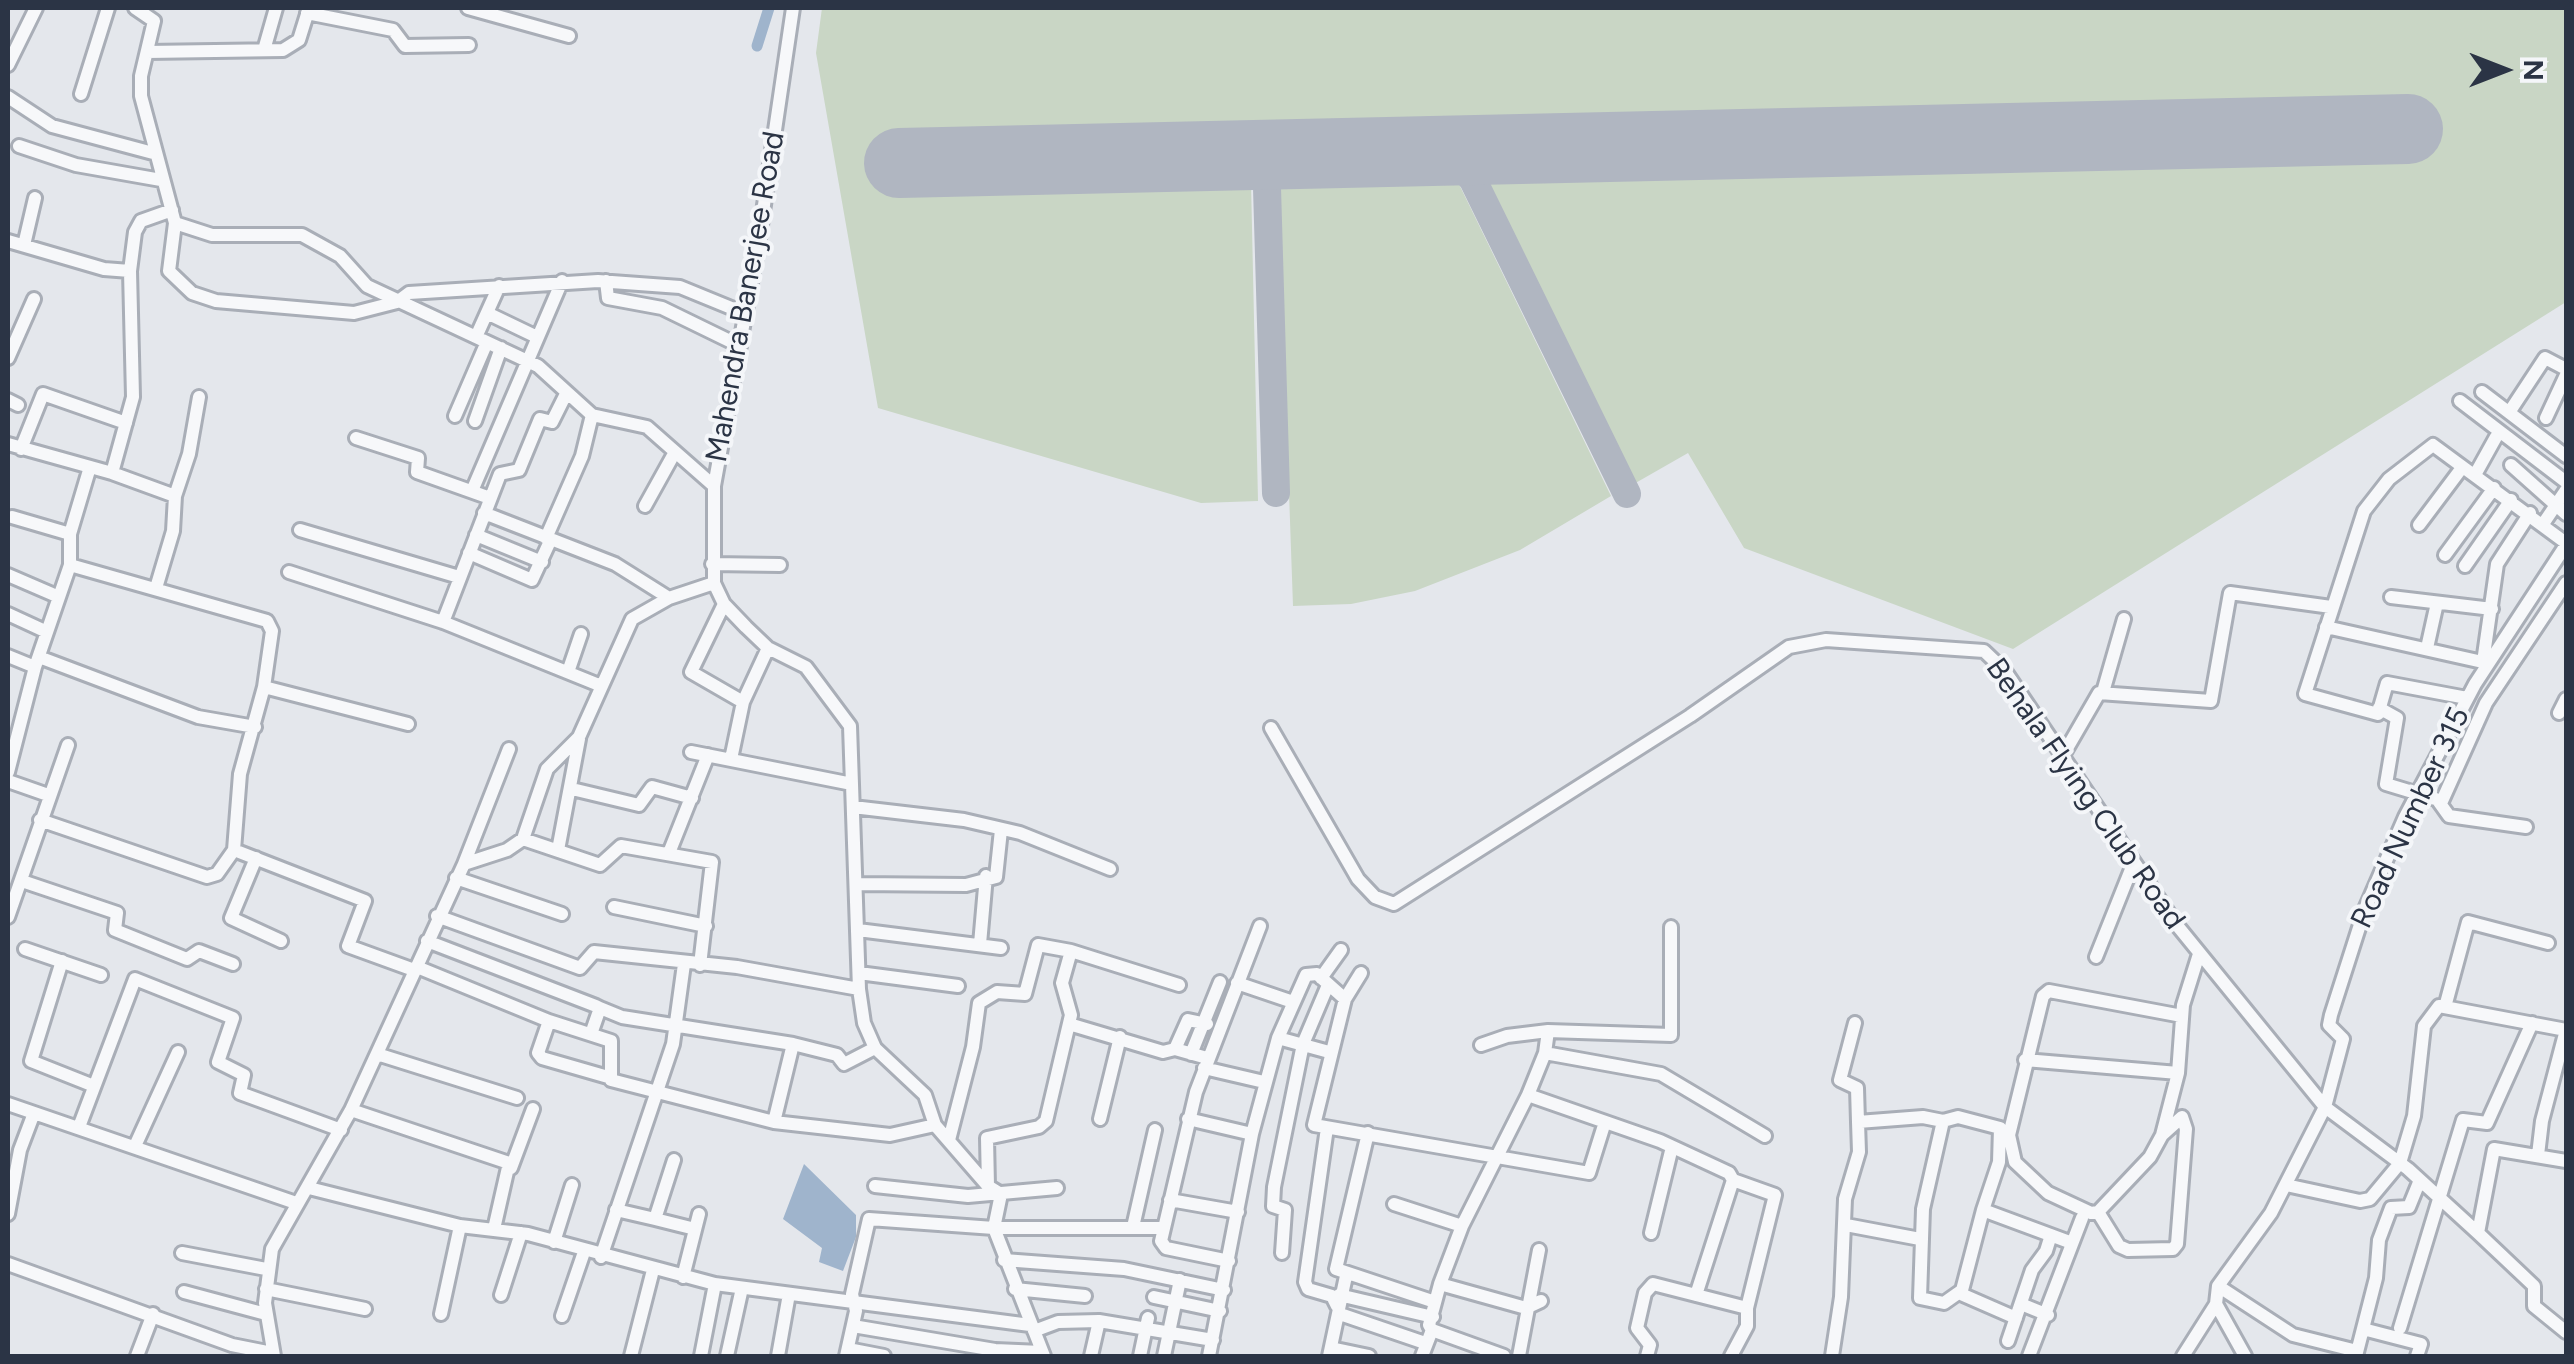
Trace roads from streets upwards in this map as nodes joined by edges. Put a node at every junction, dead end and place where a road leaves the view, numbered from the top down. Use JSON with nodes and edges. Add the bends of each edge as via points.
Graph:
{"nodes":[{"id":1,"x":36,"y":8,"type":"edge"},
{"id":2,"x":108,"y":8,"type":"edge"},
{"id":3,"x":136,"y":8,"type":"edge"},
{"id":4,"x":276,"y":8,"type":"edge"},
{"id":5,"x":468,"y":8,"type":"edge"},
{"id":6,"x":792,"y":8,"type":"edge"},
{"id":7,"x":308,"y":10,"type":"edge"},
{"id":8,"x":154,"y":13,"type":"edge"},
{"id":9,"x":569,"y":36,"type":"dead end"},
{"id":10,"x":469,"y":45,"type":"dead end"},
{"id":11,"x":264,"y":50,"type":"junction"},
{"id":12,"x":147,"y":52,"type":"junction"},
{"id":13,"x":8,"y":65,"type":"edge"},
{"id":14,"x":81,"y":94,"type":"dead end"},
{"id":15,"x":8,"y":97,"type":"edge"},
{"id":16,"x":18,"y":146,"type":"dead end"},
{"id":17,"x":153,"y":153,"type":"junction"},
{"id":18,"x":161,"y":180,"type":"junction"},
{"id":19,"x":36,"y":198,"type":"dead end"},
{"id":20,"x":174,"y":216,"type":"junction"},
{"id":21,"x":8,"y":241,"type":"edge"},
{"id":22,"x":24,"y":245,"type":"junction"},
{"id":23,"x":130,"y":271,"type":"junction"},
{"id":24,"x":562,"y":281,"type":"junction"},
{"id":25,"x":606,"y":281,"type":"junction"},
{"id":26,"x":499,"y":286,"type":"junction"},
{"id":27,"x":34,"y":299,"type":"dead end"},
{"id":28,"x":397,"y":302,"type":"junction"},
{"id":29,"x":486,"y":313,"type":"junction"},
{"id":30,"x":746,"y":314,"type":"junction"},
{"id":31,"x":537,"y":337,"type":"junction"},
{"id":32,"x":481,"y":339,"type":"junction"},
{"id":33,"x":740,"y":346,"type":"junction"},
{"id":34,"x":501,"y":348,"type":"junction"},
{"id":35,"x":8,"y":358,"type":"edge"},
{"id":36,"x":526,"y":360,"type":"junction"},
{"id":37,"x":2566,"y":372,"type":"edge"},
{"id":38,"x":568,"y":392,"type":"junction"},
{"id":39,"x":2482,"y":392,"type":"dead end"},
{"id":40,"x":199,"y":397,"type":"dead end"},
{"id":41,"x":2460,"y":401,"type":"dead end"},
{"id":42,"x":2512,"y":408,"type":"dead end"},
{"id":43,"x":592,"y":414,"type":"junction"},
{"id":44,"x":455,"y":416,"type":"dead end"},
{"id":45,"x":2546,"y":418,"type":"dead end"},
{"id":46,"x":474,"y":421,"type":"dead end"},
{"id":47,"x":126,"y":424,"type":"junction"},
{"id":48,"x":2496,"y":436,"type":"dead end"},
{"id":49,"x":356,"y":438,"type":"dead end"},
{"id":50,"x":14,"y":446,"type":"edge"},
{"id":51,"x":674,"y":452,"type":"junction"},
{"id":52,"x":2566,"y":456,"type":"edge"},
{"id":53,"x":2510,"y":465,"type":"dead end"},
{"id":54,"x":90,"y":467,"type":"junction"},
{"id":55,"x":2460,"y":468,"type":"junction"},
{"id":56,"x":112,"y":472,"type":"junction"},
{"id":57,"x":2476,"y":473,"type":"junction"},
{"id":58,"x":714,"y":486,"type":"junction"},
{"id":59,"x":2566,"y":486,"type":"edge"},
{"id":60,"x":2494,"y":488,"type":"junction"},
{"id":61,"x":472,"y":492,"type":"junction"},
{"id":62,"x":175,"y":496,"type":"junction"},
{"id":63,"x":490,"y":498,"type":"junction"},
{"id":64,"x":2511,"y":500,"type":"junction"},
{"id":65,"x":645,"y":506,"type":"dead end"},
{"id":66,"x":2563,"y":512,"type":"edge"},
{"id":67,"x":2530,"y":513,"type":"junction"},
{"id":68,"x":484,"y":514,"type":"junction"},
{"id":69,"x":12,"y":517,"type":"dead end"},
{"id":70,"x":2542,"y":524,"type":"junction"},
{"id":71,"x":2419,"y":525,"type":"dead end"},
{"id":72,"x":300,"y":530,"type":"dead end"},
{"id":73,"x":2554,"y":533,"type":"junction"},
{"id":74,"x":70,"y":534,"type":"junction"},
{"id":75,"x":476,"y":535,"type":"junction"},
{"id":76,"x":549,"y":538,"type":"junction"},
{"id":77,"x":2566,"y":544,"type":"edge"},
{"id":78,"x":469,"y":553,"type":"junction"},
{"id":79,"x":2446,"y":555,"type":"dead end"},
{"id":80,"x":542,"y":562,"type":"junction"},
{"id":81,"x":712,"y":564,"type":"junction"},
{"id":82,"x":70,"y":565,"type":"junction"},
{"id":83,"x":780,"y":565,"type":"dead end"},
{"id":84,"x":2465,"y":566,"type":"dead end"},
{"id":85,"x":289,"y":572,"type":"dead end"},
{"id":86,"x":8,"y":575,"type":"edge"},
{"id":87,"x":460,"y":577,"type":"junction"},
{"id":88,"x":2566,"y":583,"type":"edge"},
{"id":89,"x":714,"y":585,"type":"junction"},
{"id":90,"x":156,"y":588,"type":"junction"},
{"id":91,"x":59,"y":597,"type":"junction"},
{"id":92,"x":2391,"y":597,"type":"dead end"},
{"id":93,"x":669,"y":598,"type":"junction"},
{"id":94,"x":2437,"y":603,"type":"junction"},
{"id":95,"x":724,"y":604,"type":"junction"},
{"id":96,"x":2331,"y":608,"type":"junction"},
{"id":97,"x":2492,"y":609,"type":"junction"},
{"id":98,"x":8,"y":614,"type":"edge"},
{"id":99,"x":2124,"y":619,"type":"dead end"},
{"id":100,"x":443,"y":622,"type":"junction"},
{"id":101,"x":2326,"y":627,"type":"junction"},
{"id":102,"x":48,"y":632,"type":"junction"},
{"id":103,"x":581,"y":634,"type":"dead end"},
{"id":104,"x":768,"y":648,"type":"junction"},
{"id":105,"x":2427,"y":648,"type":"junction"},
{"id":106,"x":8,"y":656,"type":"edge"},
{"id":107,"x":37,"y":662,"type":"junction"},
{"id":108,"x":2486,"y":662,"type":"junction"},
{"id":109,"x":568,"y":672,"type":"junction"},
{"id":110,"x":599,"y":685,"type":"junction"},
{"id":111,"x":264,"y":687,"type":"junction"},
{"id":112,"x":2103,"y":692,"type":"junction"},
{"id":113,"x":2466,"y":698,"type":"junction"},
{"id":114,"x":2566,"y":699,"type":"edge"},
{"id":115,"x":743,"y":702,"type":"junction"},
{"id":116,"x":2379,"y":708,"type":"junction"},
{"id":117,"x":2559,"y":713,"type":"dead end"},
{"id":118,"x":408,"y":724,"type":"dead end"},
{"id":119,"x":254,"y":728,"type":"junction"},
{"id":120,"x":1271,"y":728,"type":"dead end"},
{"id":121,"x":579,"y":738,"type":"junction"},
{"id":122,"x":68,"y":745,"type":"dead end"},
{"id":123,"x":509,"y":748,"type":"dead end"},
{"id":124,"x":691,"y":752,"type":"dead end"},
{"id":125,"x":708,"y":755,"type":"junction"},
{"id":126,"x":2062,"y":757,"type":"junction"},
{"id":127,"x":730,"y":759,"type":"junction"},
{"id":128,"x":8,"y":772,"type":"edge"},
{"id":129,"x":8,"y":781,"type":"edge"},
{"id":130,"x":852,"y":784,"type":"junction"},
{"id":131,"x":572,"y":789,"type":"junction"},
{"id":132,"x":48,"y":795,"type":"junction"},
{"id":133,"x":2418,"y":796,"type":"junction"},
{"id":134,"x":692,"y":798,"type":"junction"},
{"id":135,"x":2437,"y":802,"type":"junction"},
{"id":136,"x":853,"y":807,"type":"junction"},
{"id":137,"x":40,"y":820,"type":"junction"},
{"id":138,"x":2526,"y":826,"type":"dead end"},
{"id":139,"x":1001,"y":830,"type":"junction"},
{"id":140,"x":523,"y":838,"type":"junction"},
{"id":141,"x":234,"y":850,"type":"junction"},
{"id":142,"x":558,"y":850,"type":"junction"},
{"id":143,"x":669,"y":852,"type":"junction"},
{"id":144,"x":256,"y":858,"type":"junction"},
{"id":145,"x":2134,"y":862,"type":"junction"},
{"id":146,"x":464,"y":864,"type":"junction"},
{"id":147,"x":1110,"y":868,"type":"dead end"},
{"id":148,"x":986,"y":876,"type":"junction"},
{"id":149,"x":456,"y":878,"type":"junction"},
{"id":150,"x":22,"y":880,"type":"junction"},
{"id":151,"x":857,"y":884,"type":"junction"},
{"id":152,"x":614,"y":907,"type":"dead end"},
{"id":153,"x":562,"y":914,"type":"dead end"},
{"id":154,"x":437,"y":916,"type":"junction"},
{"id":155,"x":8,"y":917,"type":"edge"},
{"id":156,"x":706,"y":926,"type":"junction"},
{"id":157,"x":1260,"y":926,"type":"dead end"},
{"id":158,"x":1670,"y":927,"type":"dead end"},
{"id":159,"x":858,"y":930,"type":"junction"},
{"id":160,"x":281,"y":941,"type":"dead end"},
{"id":161,"x":427,"y":941,"type":"junction"},
{"id":162,"x":2548,"y":943,"type":"dead end"},
{"id":163,"x":980,"y":944,"type":"junction"},
{"id":164,"x":1001,"y":948,"type":"dead end"},
{"id":165,"x":25,"y":949,"type":"dead end"},
{"id":166,"x":1341,"y":950,"type":"dead end"},
{"id":167,"x":1070,"y":951,"type":"junction"},
{"id":168,"x":2199,"y":954,"type":"junction"},
{"id":169,"x":2096,"y":957,"type":"dead end"},
{"id":170,"x":62,"y":961,"type":"junction"},
{"id":171,"x":233,"y":964,"type":"dead end"},
{"id":172,"x":682,"y":964,"type":"junction"},
{"id":173,"x":700,"y":965,"type":"junction"},
{"id":174,"x":415,"y":968,"type":"junction"},
{"id":175,"x":858,"y":973,"type":"junction"},
{"id":176,"x":1361,"y":973,"type":"dead end"},
{"id":177,"x":101,"y":975,"type":"dead end"},
{"id":178,"x":1325,"y":981,"type":"junction"},
{"id":179,"x":1220,"y":982,"type":"dead end"},
{"id":180,"x":1237,"y":983,"type":"junction"},
{"id":181,"x":1178,"y":985,"type":"dead end"},
{"id":182,"x":958,"y":986,"type":"dead end"},
{"id":183,"x":859,"y":989,"type":"junction"},
{"id":184,"x":1345,"y":998,"type":"junction"},
{"id":185,"x":1292,"y":1002,"type":"junction"},
{"id":186,"x":2445,"y":1006,"type":"junction"},
{"id":187,"x":600,"y":1008,"type":"junction"},
{"id":188,"x":2182,"y":1016,"type":"junction"},
{"id":189,"x":549,"y":1021,"type":"junction"},
{"id":190,"x":2532,"y":1022,"type":"junction"},
{"id":191,"x":1203,"y":1023,"type":"junction"},
{"id":192,"x":1069,"y":1024,"type":"junction"},
{"id":193,"x":1856,"y":1024,"type":"dead end"},
{"id":194,"x":678,"y":1026,"type":"junction"},
{"id":195,"x":1219,"y":1028,"type":"junction"},
{"id":196,"x":1548,"y":1030,"type":"junction"},
{"id":197,"x":2566,"y":1030,"type":"edge"},
{"id":198,"x":591,"y":1034,"type":"junction"},
{"id":199,"x":1120,"y":1037,"type":"junction"},
{"id":200,"x":1278,"y":1038,"type":"junction"},
{"id":201,"x":793,"y":1044,"type":"junction"},
{"id":202,"x":1303,"y":1044,"type":"junction"},
{"id":203,"x":1481,"y":1045,"type":"dead end"},
{"id":204,"x":875,"y":1048,"type":"junction"},
{"id":205,"x":1175,"y":1049,"type":"junction"},
{"id":206,"x":178,"y":1052,"type":"dead end"},
{"id":207,"x":1329,"y":1052,"type":"junction"},
{"id":208,"x":1545,"y":1053,"type":"junction"},
{"id":209,"x":377,"y":1054,"type":"junction"},
{"id":210,"x":1191,"y":1054,"type":"junction"},
{"id":211,"x":2025,"y":1060,"type":"junction"},
{"id":212,"x":1206,"y":1063,"type":"junction"},
{"id":213,"x":2178,"y":1072,"type":"junction"},
{"id":214,"x":608,"y":1077,"type":"junction"},
{"id":215,"x":1264,"y":1082,"type":"junction"},
{"id":216,"x":94,"y":1086,"type":"junction"},
{"id":217,"x":658,"y":1094,"type":"junction"},
{"id":218,"x":1528,"y":1095,"type":"junction"},
{"id":219,"x":517,"y":1098,"type":"dead end"},
{"id":220,"x":8,"y":1104,"type":"edge"},
{"id":221,"x":2325,"y":1107,"type":"junction"},
{"id":222,"x":533,"y":1109,"type":"dead end"},
{"id":223,"x":351,"y":1110,"type":"junction"},
{"id":224,"x":725,"y":1110,"type":"junction"},
{"id":225,"x":34,"y":1113,"type":"junction"},
{"id":226,"x":1100,"y":1119,"type":"dead end"},
{"id":227,"x":1188,"y":1119,"type":"junction"},
{"id":228,"x":1942,"y":1121,"type":"junction"},
{"id":229,"x":774,"y":1122,"type":"junction"},
{"id":230,"x":1606,"y":1122,"type":"junction"},
{"id":231,"x":1858,"y":1122,"type":"junction"},
{"id":232,"x":935,"y":1125,"type":"junction"},
{"id":233,"x":722,"y":1126,"type":"dead end"},
{"id":234,"x":80,"y":1127,"type":"junction"},
{"id":235,"x":1327,"y":1128,"type":"junction"},
{"id":236,"x":341,"y":1130,"type":"junction"},
{"id":237,"x":1155,"y":1130,"type":"dead end"},
{"id":238,"x":1252,"y":1134,"type":"junction"},
{"id":239,"x":1368,"y":1134,"type":"junction"},
{"id":240,"x":2162,"y":1134,"type":"junction"},
{"id":241,"x":1764,"y":1136,"type":"dead end"},
{"id":242,"x":949,"y":1140,"type":"junction"},
{"id":243,"x":135,"y":1146,"type":"junction"},
{"id":244,"x":1672,"y":1146,"type":"junction"},
{"id":245,"x":2538,"y":1155,"type":"junction"},
{"id":246,"x":1497,"y":1156,"type":"junction"},
{"id":247,"x":674,"y":1160,"type":"dead end"},
{"id":248,"x":2566,"y":1161,"type":"edge"},
{"id":249,"x":2400,"y":1163,"type":"junction"},
{"id":250,"x":511,"y":1168,"type":"junction"},
{"id":251,"x":1734,"y":1180,"type":"junction"},
{"id":252,"x":2420,"y":1180,"type":"junction"},
{"id":253,"x":2286,"y":1184,"type":"junction"},
{"id":254,"x":572,"y":1185,"type":"dead end"},
{"id":255,"x":875,"y":1186,"type":"dead end"},
{"id":256,"x":988,"y":1186,"type":"junction"},
{"id":257,"x":309,"y":1188,"type":"junction"},
{"id":258,"x":1057,"y":1188,"type":"dead end"},
{"id":259,"x":1001,"y":1194,"type":"junction"},
{"id":260,"x":2438,"y":1196,"type":"junction"},
{"id":261,"x":1170,"y":1200,"type":"junction"},
{"id":262,"x":296,"y":1203,"type":"junction"},
{"id":263,"x":1394,"y":1204,"type":"dead end"},
{"id":264,"x":616,"y":1210,"type":"junction"},
{"id":265,"x":1285,"y":1210,"type":"junction"},
{"id":266,"x":1982,"y":1210,"type":"junction"},
{"id":267,"x":1238,"y":1212,"type":"junction"},
{"id":268,"x":2098,"y":1212,"type":"junction"},
{"id":269,"x":8,"y":1214,"type":"edge"},
{"id":270,"x":699,"y":1214,"type":"dead end"},
{"id":271,"x":1313,"y":1214,"type":"junction"},
{"id":272,"x":2082,"y":1218,"type":"dead end"},
{"id":273,"x":656,"y":1220,"type":"junction"},
{"id":274,"x":1846,"y":1224,"type":"junction"},
{"id":275,"x":460,"y":1226,"type":"junction"},
{"id":276,"x":1462,"y":1226,"type":"junction"},
{"id":277,"x":1133,"y":1227,"type":"junction"},
{"id":278,"x":994,"y":1228,"type":"junction"},
{"id":279,"x":1164,"y":1228,"type":"junction"},
{"id":280,"x":494,"y":1229,"type":"junction"},
{"id":281,"x":695,"y":1229,"type":"junction"},
{"id":282,"x":521,"y":1233,"type":"junction"},
{"id":283,"x":1651,"y":1233,"type":"dead end"},
{"id":284,"x":2478,"y":1233,"type":"junction"},
{"id":285,"x":2051,"y":1235,"type":"junction"},
{"id":286,"x":1920,"y":1239,"type":"junction"},
{"id":287,"x":554,"y":1242,"type":"junction"},
{"id":288,"x":2072,"y":1243,"type":"junction"},
{"id":289,"x":1539,"y":1250,"type":"dead end"},
{"id":290,"x":1282,"y":1252,"type":"dead end"},
{"id":291,"x":182,"y":1253,"type":"dead end"},
{"id":292,"x":594,"y":1255,"type":"junction"},
{"id":293,"x":1004,"y":1260,"type":"junction"},
{"id":294,"x":1229,"y":1262,"type":"junction"},
{"id":295,"x":8,"y":1264,"type":"edge"},
{"id":296,"x":266,"y":1270,"type":"junction"},
{"id":297,"x":657,"y":1271,"type":"junction"},
{"id":298,"x":1346,"y":1276,"type":"junction"},
{"id":299,"x":684,"y":1277,"type":"junction"},
{"id":300,"x":1180,"y":1280,"type":"junction"},
{"id":301,"x":716,"y":1284,"type":"junction"},
{"id":302,"x":1440,"y":1284,"type":"junction"},
{"id":303,"x":2218,"y":1286,"type":"junction"},
{"id":304,"x":266,"y":1288,"type":"junction"},
{"id":305,"x":742,"y":1288,"type":"junction"},
{"id":306,"x":1015,"y":1289,"type":"junction"},
{"id":307,"x":1224,"y":1290,"type":"junction"},
{"id":308,"x":1961,"y":1291,"type":"junction"},
{"id":309,"x":184,"y":1292,"type":"dead end"},
{"id":310,"x":789,"y":1294,"type":"junction"},
{"id":311,"x":1696,"y":1294,"type":"junction"},
{"id":312,"x":501,"y":1296,"type":"dead end"},
{"id":313,"x":1085,"y":1296,"type":"dead end"},
{"id":314,"x":1154,"y":1297,"type":"dead end"},
{"id":315,"x":1176,"y":1301,"type":"junction"},
{"id":316,"x":1541,"y":1301,"type":"dead end"},
{"id":317,"x":855,"y":1303,"type":"junction"},
{"id":318,"x":2216,"y":1304,"type":"junction"},
{"id":319,"x":1339,"y":1305,"type":"junction"},
{"id":320,"x":1526,"y":1308,"type":"junction"},
{"id":321,"x":1747,"y":1308,"type":"junction"},
{"id":322,"x":365,"y":1309,"type":"dead end"},
{"id":323,"x":1220,"y":1311,"type":"junction"},
{"id":324,"x":2018,"y":1311,"type":"junction"},
{"id":325,"x":153,"y":1314,"type":"junction"},
{"id":326,"x":266,"y":1314,"type":"junction"},
{"id":327,"x":441,"y":1314,"type":"dead end"},
{"id":328,"x":2048,"y":1315,"type":"junction"},
{"id":329,"x":562,"y":1316,"type":"dead end"},
{"id":330,"x":1099,"y":1322,"type":"junction"},
{"id":331,"x":1147,"y":1324,"type":"junction"},
{"id":332,"x":853,"y":1326,"type":"junction"},
{"id":333,"x":1032,"y":1328,"type":"junction"},
{"id":334,"x":2400,"y":1328,"type":"dead end"},
{"id":335,"x":1429,"y":1330,"type":"edge"},
{"id":336,"x":2363,"y":1330,"type":"junction"},
{"id":337,"x":2566,"y":1332,"type":"edge"},
{"id":338,"x":1169,"y":1334,"type":"junction"},
{"id":339,"x":1213,"y":1340,"type":"junction"},
{"id":340,"x":2008,"y":1341,"type":"dead end"},
{"id":341,"x":2322,"y":1350,"type":"edge"},
{"id":342,"x":1467,"y":1351,"type":"edge"},
{"id":343,"x":1330,"y":1352,"type":"edge"},
{"id":344,"x":847,"y":1353,"type":"edge"},
{"id":345,"x":1042,"y":1354,"type":"edge"},
{"id":346,"x":2357,"y":1354,"type":"edge"},
{"id":347,"x":273,"y":1355,"type":"edge"},
{"id":348,"x":869,"y":1355,"type":"edge"},
{"id":349,"x":1496,"y":1355,"type":"edge"},
{"id":350,"x":137,"y":1356,"type":"edge"},
{"id":351,"x":631,"y":1356,"type":"edge"},
{"id":352,"x":701,"y":1356,"type":"edge"},
{"id":353,"x":727,"y":1356,"type":"edge"},
{"id":354,"x":778,"y":1356,"type":"edge"},
{"id":355,"x":884,"y":1356,"type":"edge"},
{"id":356,"x":1091,"y":1356,"type":"edge"},
{"id":357,"x":1140,"y":1356,"type":"edge"},
{"id":358,"x":1164,"y":1356,"type":"edge"},
{"id":359,"x":1209,"y":1356,"type":"edge"},
{"id":360,"x":1368,"y":1356,"type":"edge"},
{"id":361,"x":1519,"y":1356,"type":"edge"},
{"id":362,"x":1647,"y":1356,"type":"edge"},
{"id":363,"x":1730,"y":1356,"type":"edge"},
{"id":364,"x":1832,"y":1356,"type":"edge"},
{"id":365,"x":2029,"y":1356,"type":"edge"},
{"id":366,"x":2184,"y":1356,"type":"edge"},
{"id":367,"x":2244,"y":1356,"type":"edge"},
{"id":368,"x":2417,"y":1356,"type":"edge"}],
"edges":[{"from":1,"to":13,"type":"street"},
{"from":2,"to":14,"type":"street"},
{"from":3,"to":8,"type":"street"},
{"from":4,"to":11,"type":"street"},
{"from":5,"to":9,"type":"street"},
{"from":6,"to":30,"type":"street","name":"Mahendra Banerjee Road"},
{"from":7,"to":10,"type":"street","via":[[393,30],[405,46]]},
{"from":7,"to":11,"type":"street","via":[[293,47]]},
{"from":8,"to":12,"type":"street"},
{"from":11,"to":12,"type":"street"},
{"from":12,"to":17,"type":"street","via":[[141,96]]},
{"from":15,"to":17,"type":"street","via":[[52,126]]},
{"from":16,"to":18,"type":"street","via":[[76,165]]},
{"from":17,"to":18,"type":"street"},
{"from":18,"to":20,"type":"street"},
{"from":19,"to":22,"type":"street"},
{"from":20,"to":23,"type":"street","via":[[141,221]]},
{"from":20,"to":28,"type":"street","via":[[212,235],[302,235]]},
{"from":20,"to":28,"type":"street","via":[[169,270],[192,293],[354,313]]},
{"from":21,"to":22,"type":"street"},
{"from":22,"to":23,"type":"street"},
{"from":23,"to":47,"type":"street","via":[[133,396]]},
{"from":24,"to":25,"type":"street"},
{"from":24,"to":26,"type":"street"},
{"from":24,"to":31,"type":"street"},
{"from":25,"to":30,"type":"street","via":[[680,287]]},
{"from":25,"to":33,"type":"street","via":[[608,298],[662,308]]},
{"from":26,"to":28,"type":"street","via":[[409,293]]},
{"from":26,"to":29,"type":"street"},
{"from":27,"to":35,"type":"street"},
{"from":28,"to":32,"type":"street"},
{"from":29,"to":31,"type":"street"},
{"from":29,"to":32,"type":"street"},
{"from":30,"to":33,"type":"street","name":"Mahendra Banerjee Road"},
{"from":31,"to":36,"type":"street"},
{"from":32,"to":34,"type":"street"},
{"from":32,"to":44,"type":"street"},
{"from":33,"to":58,"type":"street","name":"Mahendra Banerjee Road"},
{"from":34,"to":36,"type":"street"},
{"from":34,"to":46,"type":"street"},
{"from":36,"to":38,"type":"street"},
{"from":36,"to":61,"type":"street"},
{"from":37,"to":42,"type":"street","via":[[2545,358]]},
{"from":37,"to":45,"type":"street"},
{"from":38,"to":43,"type":"street"},
{"from":38,"to":63,"type":"street","via":[[552,422],[539,420],[520,470],[500,474]]},
{"from":39,"to":52,"type":"street"},
{"from":40,"to":62,"type":"street"},
{"from":41,"to":59,"type":"street"},
{"from":43,"to":51,"type":"street","via":[[643,424]]},
{"from":43,"to":76,"type":"street"},
{"from":47,"to":50,"type":"street","via":[[43,394]]},
{"from":47,"to":56,"type":"street"},
{"from":48,"to":57,"type":"street"},
{"from":49,"to":61,"type":"street","via":[[418,458],[417,472]]},
{"from":50,"to":54,"type":"street"},
{"from":51,"to":58,"type":"street"},
{"from":51,"to":65,"type":"street"},
{"from":53,"to":66,"type":"street"},
{"from":54,"to":56,"type":"street"},
{"from":54,"to":74,"type":"street"},
{"from":55,"to":57,"type":"street"},
{"from":55,"to":71,"type":"street"},
{"from":55,"to":96,"type":"street","via":[[2432,444],[2384,484],[2364,511]]},
{"from":56,"to":62,"type":"street"},
{"from":57,"to":60,"type":"street"},
{"from":58,"to":81,"type":"street","name":"Mahendra Banerjee Road"},
{"from":59,"to":66,"type":"street"},
{"from":60,"to":64,"type":"street"},
{"from":60,"to":79,"type":"street"},
{"from":61,"to":63,"type":"street"},
{"from":62,"to":90,"type":"street","via":[[173,531]]},
{"from":63,"to":68,"type":"street"},
{"from":64,"to":67,"type":"street"},
{"from":64,"to":84,"type":"street"},
{"from":66,"to":70,"type":"street"},
{"from":66,"to":73,"type":"street"},
{"from":67,"to":70,"type":"street"},
{"from":67,"to":97,"type":"street","via":[[2497,564]]},
{"from":68,"to":75,"type":"street"},
{"from":68,"to":76,"type":"street"},
{"from":69,"to":74,"type":"street"},
{"from":70,"to":73,"type":"street"},
{"from":72,"to":87,"type":"street"},
{"from":73,"to":77,"type":"street"},
{"from":74,"to":82,"type":"street"},
{"from":75,"to":78,"type":"street"},
{"from":75,"to":80,"type":"street"},
{"from":76,"to":80,"type":"street"},
{"from":76,"to":93,"type":"street","via":[[618,566]]},
{"from":77,"to":108,"type":"street","name":"Road Number 315"},
{"from":78,"to":80,"type":"street","via":[[532,580]]},
{"from":78,"to":87,"type":"street"},
{"from":81,"to":83,"type":"street"},
{"from":81,"to":89,"type":"street","name":"Mahendra Banerjee Road"},
{"from":82,"to":90,"type":"street"},
{"from":82,"to":91,"type":"street"},
{"from":85,"to":100,"type":"street"},
{"from":86,"to":91,"type":"street"},
{"from":87,"to":100,"type":"street"},
{"from":88,"to":135,"type":"street","via":[[2486,703]]},
{"from":89,"to":93,"type":"street"},
{"from":89,"to":95,"type":"street"},
{"from":90,"to":111,"type":"street","via":[[272,624]]},
{"from":91,"to":102,"type":"street"},
{"from":92,"to":94,"type":"street"},
{"from":93,"to":110,"type":"street","via":[[632,619]]},
{"from":94,"to":97,"type":"street"},
{"from":94,"to":105,"type":"street"},
{"from":95,"to":104,"type":"street"},
{"from":95,"to":115,"type":"street","via":[[691,672]]},
{"from":96,"to":101,"type":"street"},
{"from":96,"to":112,"type":"street","via":[[2230,593],[2211,701]]},
{"from":97,"to":108,"type":"street"},
{"from":98,"to":102,"type":"street"},
{"from":99,"to":112,"type":"street"},
{"from":100,"to":109,"type":"street"},
{"from":101,"to":105,"type":"street"},
{"from":101,"to":116,"type":"street","via":[[2305,694]]},
{"from":102,"to":107,"type":"street"},
{"from":103,"to":109,"type":"street"},
{"from":104,"to":115,"type":"street"},
{"from":104,"to":130,"type":"street","via":[[806,668],[850,726]]},
{"from":105,"to":108,"type":"street"},
{"from":106,"to":107,"type":"street"},
{"from":107,"to":119,"type":"street","via":[[198,717]]},
{"from":107,"to":128,"type":"street"},
{"from":108,"to":113,"type":"street","name":"Road Number 315"},
{"from":109,"to":110,"type":"street"},
{"from":110,"to":121,"type":"street"},
{"from":111,"to":118,"type":"street"},
{"from":111,"to":119,"type":"street"},
{"from":112,"to":126,"type":"street"},
{"from":113,"to":116,"type":"street","via":[[2387,683]]},
{"from":113,"to":133,"type":"street","name":"Road Number 315"},
{"from":114,"to":117,"type":"street"},
{"from":115,"to":127,"type":"street"},
{"from":116,"to":133,"type":"street","via":[[2398,718],[2386,784]]},
{"from":119,"to":141,"type":"street","via":[[240,774]]},
{"from":120,"to":126,"type":"street","name":"Behala Flying Club Road","via":[[1358,879],[1375,898],[1394,904],[1746,680],[1768,657],[1806,642],[1984,651],[2005,671]]},
{"from":121,"to":131,"type":"street"},
{"from":121,"to":140,"type":"street","via":[[547,770]]},
{"from":122,"to":132,"type":"street"},
{"from":123,"to":146,"type":"street"},
{"from":124,"to":125,"type":"street"},
{"from":125,"to":127,"type":"street"},
{"from":125,"to":134,"type":"street"},
{"from":126,"to":145,"type":"street","name":"Behala Flying Club Road"},
{"from":127,"to":130,"type":"street"},
{"from":129,"to":132,"type":"street"},
{"from":130,"to":136,"type":"street"},
{"from":131,"to":134,"type":"street","via":[[640,805],[652,787]]},
{"from":131,"to":142,"type":"street"},
{"from":132,"to":137,"type":"street"},
{"from":133,"to":135,"type":"street"},
{"from":133,"to":221,"type":"street","name":"Road Number 315","via":[[2364,909],[2331,1015],[2329,1025],[2343,1042]]},
{"from":134,"to":143,"type":"street"},
{"from":135,"to":138,"type":"street","via":[[2449,816]]},
{"from":136,"to":139,"type":"street"},
{"from":136,"to":151,"type":"street"},
{"from":137,"to":141,"type":"street","via":[[207,877]]},
{"from":137,"to":150,"type":"street"},
{"from":139,"to":147,"type":"street"},
{"from":139,"to":148,"type":"street","via":[[996,877]]},
{"from":140,"to":142,"type":"street"},
{"from":140,"to":146,"type":"street"},
{"from":141,"to":144,"type":"street"},
{"from":142,"to":143,"type":"street","via":[[604,865],[621,846]]},
{"from":143,"to":156,"type":"street","via":[[714,864]]},
{"from":144,"to":160,"type":"street","via":[[231,918]]},
{"from":144,"to":174,"type":"street","via":[[365,900],[348,946]]},
{"from":145,"to":168,"type":"street","name":"Behala Flying Club Road"},
{"from":145,"to":169,"type":"street"},
{"from":146,"to":149,"type":"street"},
{"from":148,"to":151,"type":"street","via":[[966,885]]},
{"from":148,"to":163,"type":"street"},
{"from":149,"to":153,"type":"street"},
{"from":149,"to":154,"type":"street"},
{"from":150,"to":155,"type":"street"},
{"from":150,"to":171,"type":"street","via":[[117,912],[115,930],[187,960],[198,951]]},
{"from":151,"to":159,"type":"street"},
{"from":152,"to":156,"type":"street"},
{"from":154,"to":161,"type":"street"},
{"from":154,"to":172,"type":"street","via":[[580,968],[594,952]]},
{"from":156,"to":173,"type":"street"},
{"from":157,"to":180,"type":"street"},
{"from":158,"to":196,"type":"street","via":[[1668,1038]]},
{"from":159,"to":163,"type":"street"},
{"from":159,"to":175,"type":"street"},
{"from":161,"to":174,"type":"street"},
{"from":161,"to":187,"type":"street"},
{"from":162,"to":186,"type":"street","via":[[2468,922]]},
{"from":163,"to":164,"type":"street"},
{"from":165,"to":170,"type":"street"},
{"from":166,"to":178,"type":"street"},
{"from":167,"to":181,"type":"street"},
{"from":167,"to":192,"type":"street","via":[[1062,983]]},
{"from":167,"to":242,"type":"street","via":[[1038,945],[1025,994],[997,992],[979,1002]]},
{"from":168,"to":188,"type":"street"},
{"from":168,"to":221,"type":"street","name":"Behala Flying Club Road"},
{"from":170,"to":177,"type":"street"},
{"from":170,"to":216,"type":"street","via":[[31,1061]]},
{"from":172,"to":173,"type":"street"},
{"from":172,"to":194,"type":"street"},
{"from":173,"to":183,"type":"street"},
{"from":174,"to":189,"type":"street"},
{"from":174,"to":209,"type":"street"},
{"from":175,"to":182,"type":"street"},
{"from":175,"to":183,"type":"street"},
{"from":176,"to":184,"type":"street"},
{"from":178,"to":184,"type":"street"},
{"from":178,"to":185,"type":"street","via":[[1306,975]]},
{"from":178,"to":202,"type":"street"},
{"from":179,"to":191,"type":"street"},
{"from":180,"to":185,"type":"street"},
{"from":180,"to":195,"type":"street"},
{"from":183,"to":204,"type":"street"},
{"from":184,"to":207,"type":"street"},
{"from":185,"to":200,"type":"street"},
{"from":186,"to":190,"type":"street"},
{"from":186,"to":249,"type":"street","via":[[2424,1026],[2414,1116]]},
{"from":187,"to":194,"type":"street"},
{"from":187,"to":198,"type":"street"},
{"from":188,"to":211,"type":"street","via":[[2049,990]]},
{"from":188,"to":213,"type":"street"},
{"from":189,"to":198,"type":"street"},
{"from":189,"to":214,"type":"street","via":[[542,1058]]},
{"from":190,"to":197,"type":"street"},
{"from":190,"to":260,"type":"street","via":[[2487,1124],[2463,1120]]},
{"from":191,"to":195,"type":"street"},
{"from":191,"to":205,"type":"street","via":[[1188,1020]]},
{"from":191,"to":210,"type":"street"},
{"from":192,"to":199,"type":"street"},
{"from":192,"to":256,"type":"street","via":[[1046,1121],[987,1138]]},
{"from":193,"to":231,"type":"street","via":[[1840,1080],[1857,1088]]},
{"from":194,"to":201,"type":"street"},
{"from":194,"to":217,"type":"street"},
{"from":195,"to":212,"type":"street"},
{"from":196,"to":203,"type":"street"},
{"from":196,"to":208,"type":"street"},
{"from":197,"to":245,"type":"street"},
{"from":198,"to":214,"type":"street","via":[[612,1042]]},
{"from":199,"to":205,"type":"street","via":[[1162,1052]]},
{"from":199,"to":226,"type":"street"},
{"from":200,"to":202,"type":"street"},
{"from":200,"to":215,"type":"street"},
{"from":201,"to":204,"type":"street","via":[[837,1055],[844,1064]]},
{"from":201,"to":229,"type":"street"},
{"from":202,"to":207,"type":"street"},
{"from":202,"to":265,"type":"street","via":[[1272,1202]]},
{"from":204,"to":232,"type":"street","via":[[925,1095]]},
{"from":205,"to":210,"type":"street"},
{"from":206,"to":243,"type":"street"},
{"from":207,"to":235,"type":"street","via":[[1312,1118]]},
{"from":208,"to":218,"type":"street"},
{"from":208,"to":241,"type":"street","via":[[1661,1074]]},
{"from":209,"to":219,"type":"street"},
{"from":209,"to":223,"type":"street"},
{"from":210,"to":212,"type":"street"},
{"from":211,"to":213,"type":"street"},
{"from":211,"to":268,"type":"street","via":[[2010,1121],[2014,1162],[2048,1193]]},
{"from":212,"to":215,"type":"street"},
{"from":212,"to":227,"type":"street"},
{"from":213,"to":240,"type":"street"},
{"from":214,"to":217,"type":"street"},
{"from":215,"to":238,"type":"street"},
{"from":216,"to":234,"type":"street"},
{"from":216,"to":236,"type":"street","via":[[132,983],[141,979],[233,1018],[218,1062],[244,1075],[240,1094]]},
{"from":217,"to":224,"type":"street"},
{"from":217,"to":264,"type":"street"},
{"from":218,"to":230,"type":"street"},
{"from":218,"to":246,"type":"street"},
{"from":220,"to":225,"type":"street"},
{"from":221,"to":249,"type":"street","name":"Behala Flying Club Road"},
{"from":221,"to":253,"type":"street"},
{"from":222,"to":250,"type":"street"},
{"from":223,"to":236,"type":"street"},
{"from":223,"to":250,"type":"street"},
{"from":224,"to":229,"type":"street"},
{"from":224,"to":233,"type":"street"},
{"from":225,"to":234,"type":"street"},
{"from":225,"to":269,"type":"street"},
{"from":227,"to":238,"type":"street"},
{"from":227,"to":261,"type":"street"},
{"from":228,"to":231,"type":"street","via":[[1923,1116]]},
{"from":228,"to":266,"type":"street","via":[[1958,1117],[2002,1130],[1996,1176]]},
{"from":228,"to":286,"type":"street"},
{"from":229,"to":232,"type":"street","via":[[890,1134]]},
{"from":230,"to":244,"type":"street"},
{"from":230,"to":246,"type":"street","via":[[1588,1173]]},
{"from":231,"to":274,"type":"street"},
{"from":232,"to":242,"type":"street"},
{"from":234,"to":243,"type":"street"},
{"from":235,"to":239,"type":"street"},
{"from":235,"to":271,"type":"street"},
{"from":236,"to":257,"type":"street"},
{"from":237,"to":277,"type":"street"},
{"from":238,"to":267,"type":"street"},
{"from":239,"to":246,"type":"street"},
{"from":239,"to":298,"type":"street","via":[[1336,1264]]},
{"from":240,"to":268,"type":"street","via":[[2150,1157]]},
{"from":240,"to":268,"type":"street","via":[[2182,1117],[2178,1244],[2128,1250]]},
{"from":242,"to":256,"type":"street"},
{"from":243,"to":262,"type":"street"},
{"from":244,"to":251,"type":"street"},
{"from":244,"to":283,"type":"street"},
{"from":245,"to":248,"type":"street"},
{"from":245,"to":284,"type":"street","via":[[2494,1149]]},
{"from":246,"to":276,"type":"street"},
{"from":247,"to":273,"type":"street"},
{"from":249,"to":252,"type":"street","name":"Behala Flying Club Road"},
{"from":249,"to":253,"type":"street","via":[[2366,1201]]},
{"from":250,"to":280,"type":"street"},
{"from":251,"to":311,"type":"street"},
{"from":251,"to":321,"type":"street","via":[[1776,1198]]},
{"from":252,"to":260,"type":"street","name":"Behala Flying Club Road"},
{"from":252,"to":336,"type":"street","via":[[2410,1207],[2391,1208]]},
{"from":253,"to":303,"type":"street"},
{"from":254,"to":287,"type":"street"},
{"from":255,"to":259,"type":"street"},
{"from":256,"to":259,"type":"street"},
{"from":257,"to":262,"type":"street"},
{"from":257,"to":275,"type":"street"},
{"from":258,"to":259,"type":"street"},
{"from":259,"to":278,"type":"street"},
{"from":260,"to":284,"type":"street","name":"Behala Flying Club Road"},
{"from":260,"to":334,"type":"street"},
{"from":261,"to":267,"type":"street"},
{"from":261,"to":279,"type":"street"},
{"from":262,"to":296,"type":"street"},
{"from":263,"to":276,"type":"street"},
{"from":264,"to":273,"type":"street"},
{"from":264,"to":292,"type":"street"},
{"from":265,"to":271,"type":"street"},
{"from":265,"to":290,"type":"street"},
{"from":266,"to":285,"type":"street"},
{"from":266,"to":308,"type":"street"},
{"from":267,"to":294,"type":"street"},
{"from":270,"to":281,"type":"street"},
{"from":271,"to":319,"type":"street","via":[[1306,1286]]},
{"from":272,"to":288,"type":"street"},
{"from":273,"to":281,"type":"street"},
{"from":274,"to":286,"type":"street"},
{"from":274,"to":364,"type":"street"},
{"from":275,"to":280,"type":"street"},
{"from":275,"to":327,"type":"street"},
{"from":276,"to":302,"type":"street"},
{"from":277,"to":278,"type":"street"},
{"from":277,"to":279,"type":"street"},
{"from":278,"to":293,"type":"street"},
{"from":278,"to":317,"type":"street","via":[[869,1219]]},
{"from":279,"to":294,"type":"street","via":[[1166,1248]]},
{"from":280,"to":282,"type":"street"},
{"from":281,"to":299,"type":"street"},
{"from":282,"to":287,"type":"street"},
{"from":282,"to":312,"type":"street"},
{"from":284,"to":337,"type":"street","name":"Behala Flying Club Road","via":[[2534,1286],[2534,1306]]},
{"from":285,"to":288,"type":"street"},
{"from":285,"to":324,"type":"street"},
{"from":286,"to":308,"type":"street","via":[[1920,1298],[1944,1303]]},
{"from":287,"to":292,"type":"street"},
{"from":288,"to":328,"type":"street"},
{"from":289,"to":320,"type":"street"},
{"from":291,"to":296,"type":"street"},
{"from":292,"to":297,"type":"street"},
{"from":292,"to":329,"type":"street"},
{"from":293,"to":300,"type":"street"},
{"from":293,"to":306,"type":"street"},
{"from":294,"to":307,"type":"street"},
{"from":295,"to":325,"type":"street"},
{"from":296,"to":304,"type":"street"},
{"from":297,"to":299,"type":"street"},
{"from":297,"to":351,"type":"street"},
{"from":298,"to":319,"type":"street"},
{"from":298,"to":335,"type":"street"},
{"from":299,"to":301,"type":"street"},
{"from":300,"to":307,"type":"street"},
{"from":300,"to":315,"type":"street"},
{"from":301,"to":305,"type":"street"},
{"from":301,"to":352,"type":"street"},
{"from":302,"to":320,"type":"street"},
{"from":302,"to":335,"type":"street"},
{"from":303,"to":318,"type":"street"},
{"from":303,"to":341,"type":"street"},
{"from":304,"to":322,"type":"street"},
{"from":304,"to":326,"type":"street"},
{"from":305,"to":310,"type":"street"},
{"from":305,"to":353,"type":"street"},
{"from":306,"to":313,"type":"street"},
{"from":306,"to":333,"type":"street"},
{"from":307,"to":323,"type":"street"},
{"from":308,"to":324,"type":"street","via":[[1964,1298]]},
{"from":309,"to":326,"type":"street"},
{"from":310,"to":317,"type":"street"},
{"from":310,"to":354,"type":"street"},
{"from":311,"to":321,"type":"street"},
{"from":311,"to":362,"type":"street","via":[[1648,1287],[1637,1328],[1650,1345]]},
{"from":314,"to":315,"type":"street"},
{"from":315,"to":323,"type":"street"},
{"from":315,"to":338,"type":"street"},
{"from":316,"to":320,"type":"street"},
{"from":317,"to":332,"type":"street"},
{"from":317,"to":333,"type":"street"},
{"from":318,"to":366,"type":"street"},
{"from":318,"to":367,"type":"street"},
{"from":319,"to":335,"type":"street"},
{"from":319,"to":335,"type":"street"},
{"from":319,"to":343,"type":"street"},
{"from":320,"to":361,"type":"street"},
{"from":321,"to":363,"type":"street","via":[[1746,1326]]},
{"from":323,"to":339,"type":"street"},
{"from":324,"to":328,"type":"street"},
{"from":324,"to":340,"type":"street"},
{"from":325,"to":347,"type":"street"},
{"from":325,"to":350,"type":"street"},
{"from":326,"to":347,"type":"street"},
{"from":328,"to":365,"type":"street"},
{"from":330,"to":331,"type":"street"},
{"from":330,"to":333,"type":"street"},
{"from":330,"to":356,"type":"street"},
{"from":331,"to":338,"type":"street"},
{"from":331,"to":357,"type":"street"},
{"from":332,"to":344,"type":"street"},
{"from":332,"to":345,"type":"street"},
{"from":333,"to":345,"type":"street"},
{"from":335,"to":342,"type":"street"},
{"from":336,"to":346,"type":"street"},
{"from":336,"to":368,"type":"street","via":[[2421,1344]]},
{"from":338,"to":339,"type":"street"},
{"from":338,"to":358,"type":"street"},
{"from":339,"to":359,"type":"street"},
{"from":341,"to":346,"type":"street"},
{"from":342,"to":349,"type":"street"},
{"from":343,"to":360,"type":"street"},
{"from":344,"to":348,"type":"street"},
{"from":348,"to":355,"type":"street"}]}
